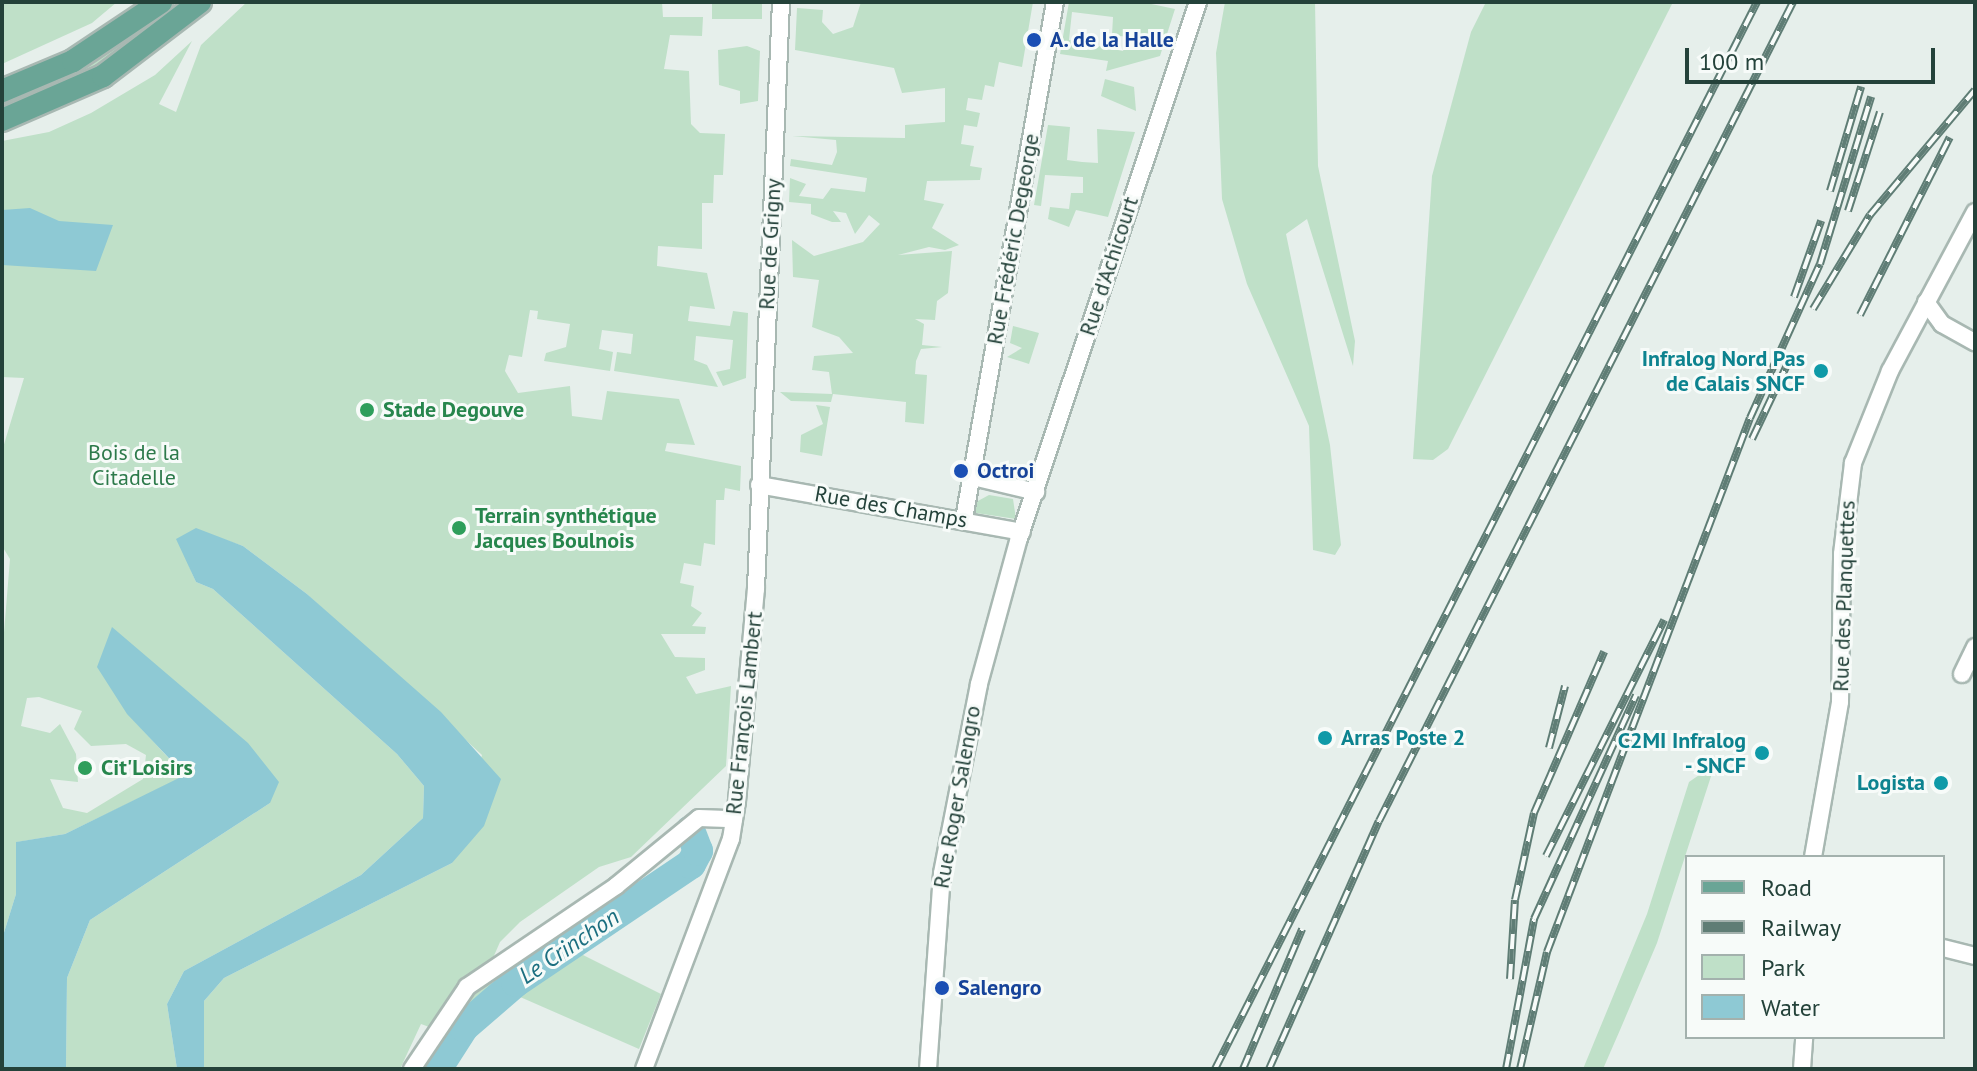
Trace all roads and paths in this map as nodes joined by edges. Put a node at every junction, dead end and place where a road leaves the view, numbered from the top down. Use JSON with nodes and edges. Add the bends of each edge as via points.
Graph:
{"nodes":[{"id":1,"x":161,"y":2,"type":"edge"},
{"id":2,"x":200,"y":2,"type":"edge"},
{"id":3,"x":781,"y":2,"type":"edge"},
{"id":4,"x":1055,"y":2,"type":"edge"},
{"id":5,"x":1198,"y":2,"type":"edge"},
{"id":6,"x":2,"y":91,"type":"edge"},
{"id":7,"x":2,"y":120,"type":"edge"},
{"id":8,"x":1975,"y":212,"type":"edge"},
{"id":9,"x":1926,"y":302,"type":"junction"},
{"id":10,"x":1975,"y":342,"type":"edge"},
{"id":11,"x":973,"y":477,"type":"junction"},
{"id":12,"x":759,"y":485,"type":"junction"},
{"id":13,"x":1036,"y":492,"type":"junction"},
{"id":14,"x":964,"y":519,"type":"junction"},
{"id":15,"x":1022,"y":532,"type":"junction"},
{"id":16,"x":1975,"y":647,"type":"edge"},
{"id":17,"x":1962,"y":674,"type":"dead end"},
{"id":18,"x":734,"y":819,"type":"junction"},
{"id":19,"x":1813,"y":855,"type":"edge"},
{"id":20,"x":1945,"y":948,"type":"edge"},
{"id":21,"x":1975,"y":956,"type":"edge"},
{"id":22,"x":1804,"y":1039,"type":"edge"},
{"id":23,"x":412,"y":1069,"type":"edge"},
{"id":24,"x":644,"y":1069,"type":"edge"},
{"id":25,"x":928,"y":1069,"type":"edge"},
{"id":26,"x":1802,"y":1069,"type":"edge"}],
"edges":[{"from":1,"to":6,"type":"main road","via":[[73,61]]},
{"from":2,"to":7,"type":"main road","via":[[103,76]]},
{"from":3,"to":12,"type":"street","name":"Rue de Grigny"},
{"from":4,"to":11,"type":"street","name":"Rue Frédéric Degeorge"},
{"from":5,"to":13,"type":"street","name":"Rue d'Achicourt"},
{"from":8,"to":9,"type":"street","name":"Rue des Planquettes"},
{"from":9,"to":10,"type":"street","via":[[1942,324]]},
{"from":9,"to":19,"type":"street","name":"Rue des Planquettes","via":[[1853,463],[1842,554],[1840,702]]},
{"from":11,"to":13,"type":"street","name":"Rue des Champs"},
{"from":11,"to":14,"type":"street","name":"Rue Frédéric Degeorge"},
{"from":12,"to":14,"type":"street","name":"Rue des Champs"},
{"from":12,"to":18,"type":"street","name":"Rue François Lambert"},
{"from":13,"to":15,"type":"street","name":"Rue d'Achicourt"},
{"from":14,"to":15,"type":"street","name":"Rue des Champs"},
{"from":15,"to":25,"type":"street","name":"Rue Roger Salengro","via":[[967,733],[942,873]]},
{"from":16,"to":17,"type":"street"},
{"from":18,"to":23,"type":"street","via":[[699,818],[616,886],[467,987]]},
{"from":18,"to":24,"type":"street","name":"Rue François Lambert"},
{"from":20,"to":21,"type":"street"},
{"from":22,"to":26,"type":"street"}]}
